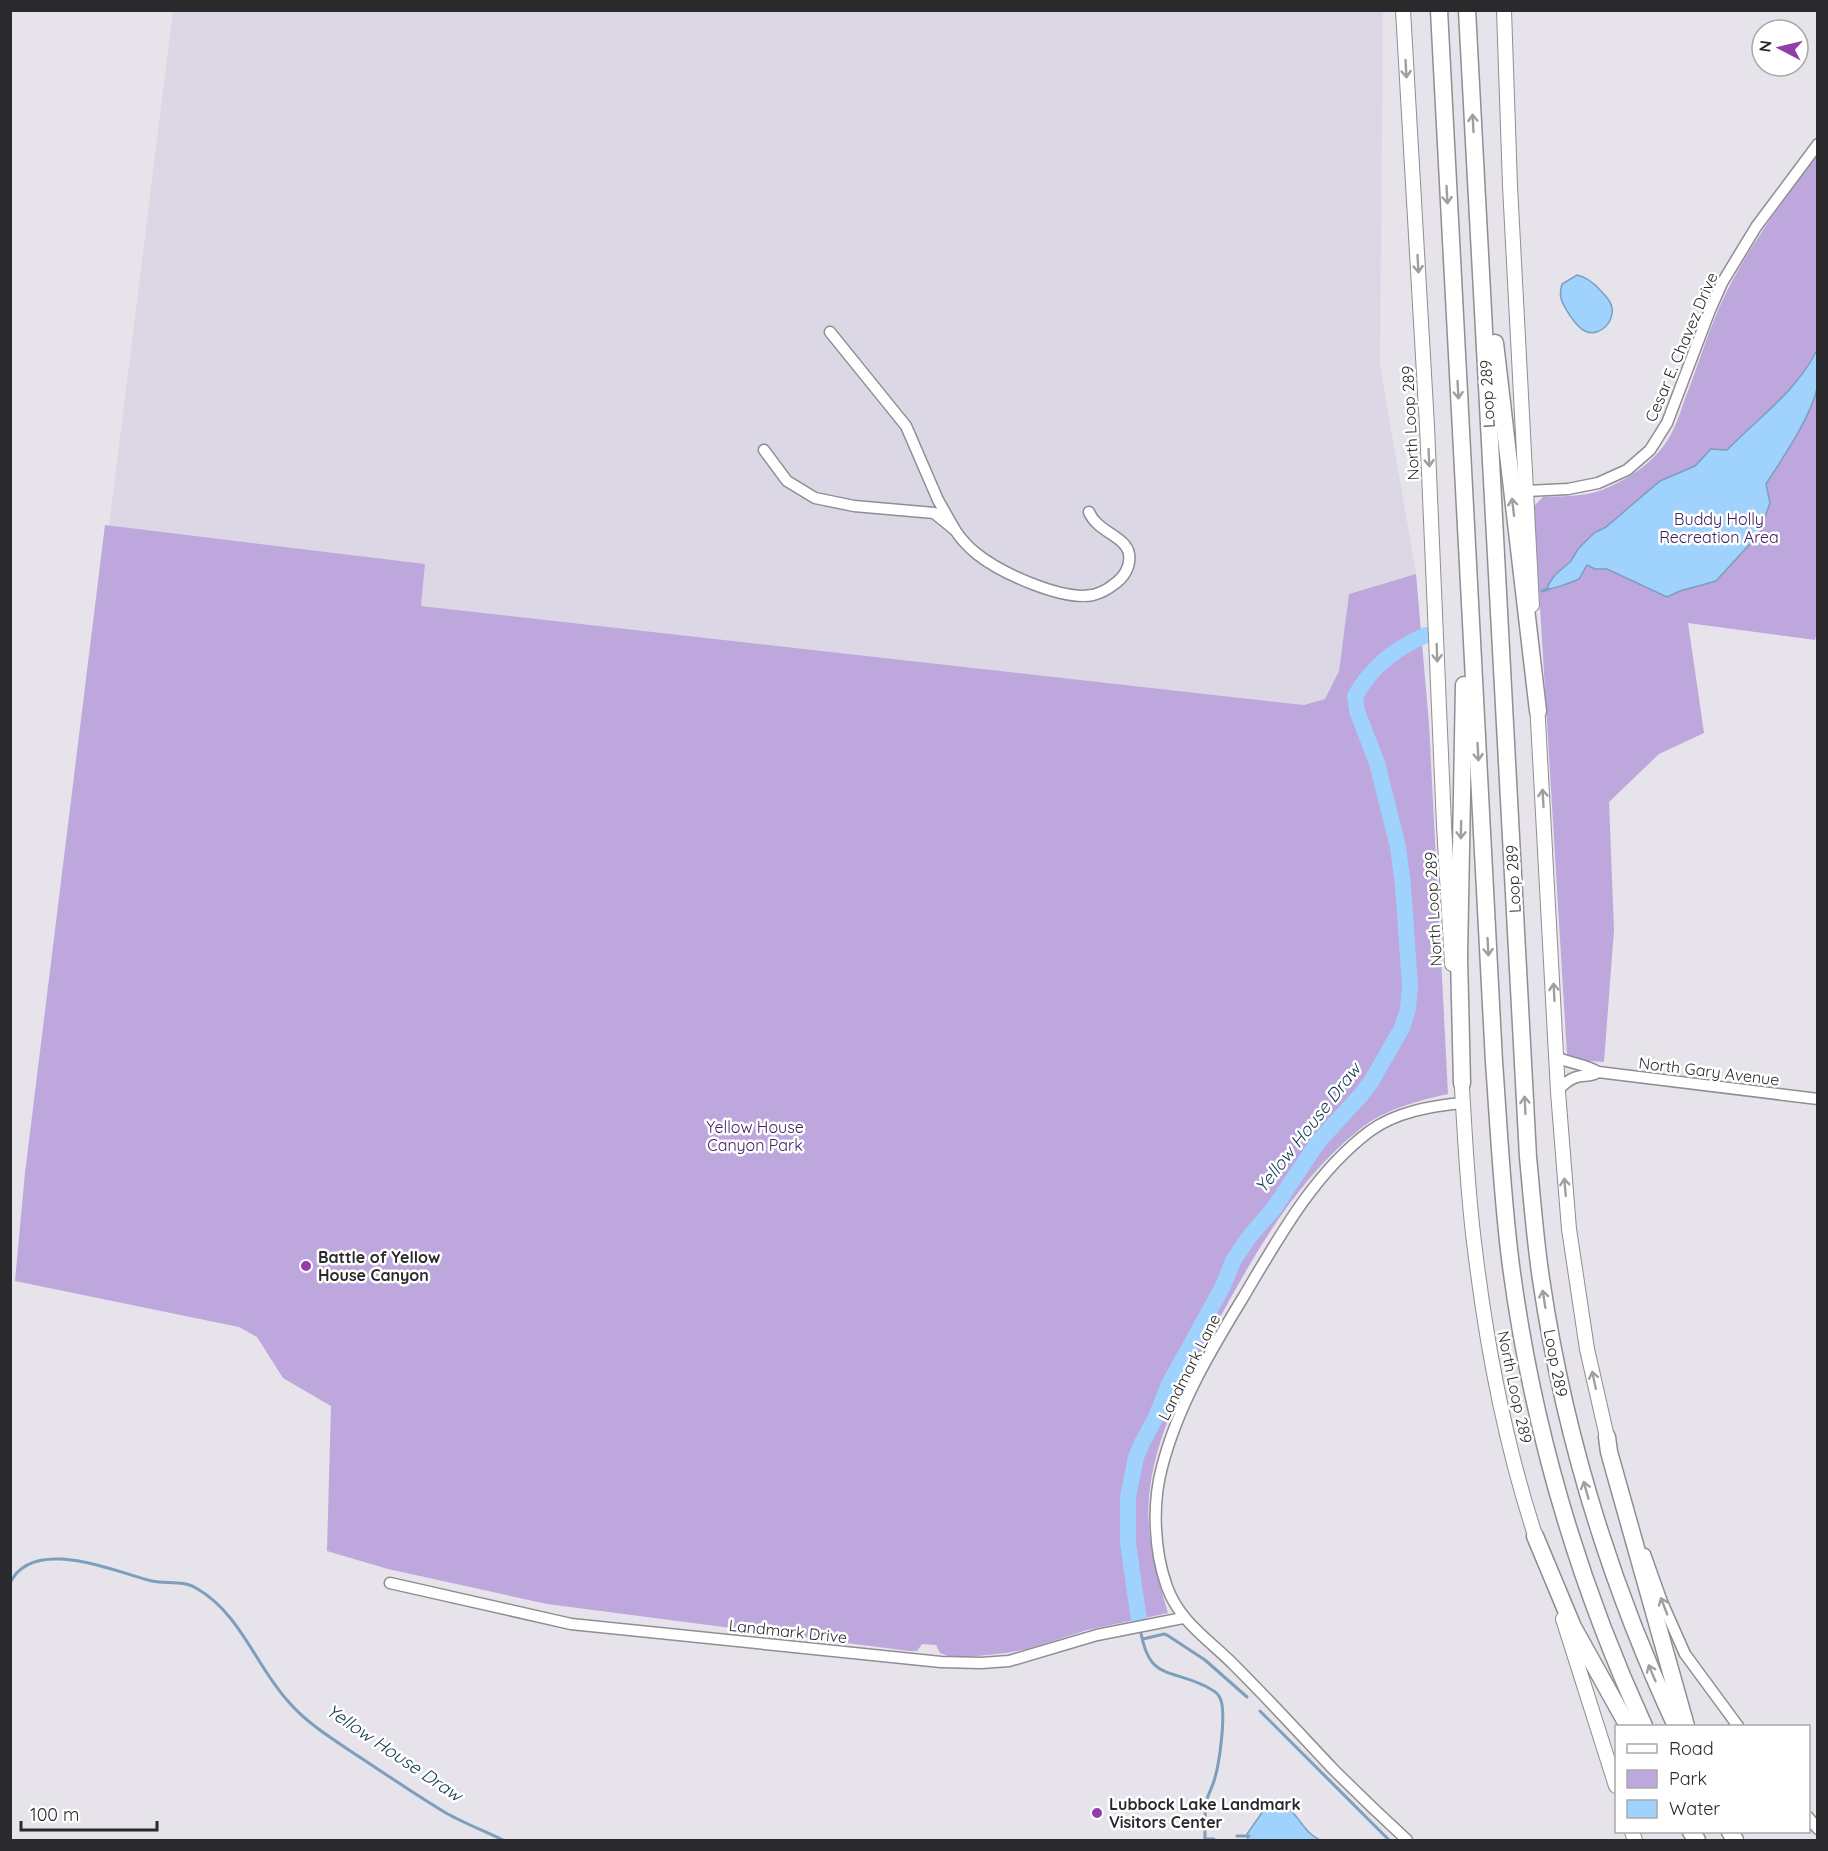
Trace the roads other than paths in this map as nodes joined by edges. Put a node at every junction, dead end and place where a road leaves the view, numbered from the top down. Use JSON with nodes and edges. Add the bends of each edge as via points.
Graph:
{"nodes":[{"id":1,"x":1403,"y":10,"type":"edge"},
{"id":2,"x":1430,"y":10,"type":"edge"},
{"id":3,"x":1439,"y":10,"type":"edge"},
{"id":4,"x":1467,"y":10,"type":"edge"},
{"id":5,"x":1475,"y":10,"type":"edge"},
{"id":6,"x":1504,"y":10,"type":"edge"},
{"id":7,"x":1470,"y":76,"type":"junction"},
{"id":8,"x":1818,"y":144,"type":"edge"},
{"id":9,"x":1445,"y":154,"type":"junction"},
{"id":10,"x":1478,"y":223,"type":"junction"},
{"id":11,"x":830,"y":332,"type":"dead end"},
{"id":12,"x":764,"y":450,"type":"dead end"},
{"id":13,"x":1526,"y":491,"type":"junction"},
{"id":14,"x":1089,"y":512,"type":"dead end"},
{"id":15,"x":955,"y":530,"type":"junction"},
{"id":16,"x":1469,"y":603,"type":"junction"},
{"id":17,"x":1538,"y":711,"type":"junction"},
{"id":18,"x":1556,"y":1057,"type":"junction"},
{"id":19,"x":1598,"y":1072,"type":"junction"},
{"id":20,"x":1462,"y":1083,"type":"junction"},
{"id":21,"x":1558,"y":1090,"type":"junction"},
{"id":22,"x":1818,"y":1099,"type":"edge"},
{"id":23,"x":1462,"y":1103,"type":"junction"},
{"id":24,"x":1607,"y":1437,"type":"junction"},
{"id":25,"x":1535,"y":1536,"type":"junction"},
{"id":26,"x":390,"y":1583,"type":"dead end"},
{"id":27,"x":1183,"y":1618,"type":"junction"},
{"id":28,"x":1627,"y":1725,"type":"edge"},
{"id":29,"x":1644,"y":1725,"type":"edge"},
{"id":30,"x":1676,"y":1725,"type":"edge"},
{"id":31,"x":1686,"y":1725,"type":"edge"},
{"id":32,"x":1737,"y":1725,"type":"edge"},
{"id":33,"x":1615,"y":1780,"type":"edge"},
{"id":34,"x":1407,"y":1840,"type":"edge"}],
"edges":[{"from":1,"to":20,"type":"main road","name":"North Loop 289","one_way":true,"via":[[1448,894]]},
{"from":2,"to":9,"type":"highway"},
{"from":3,"to":9,"type":"highway","name":"Loop 289"},
{"from":4,"to":7,"type":"highway","name":"Loop 289"},
{"from":5,"to":7,"type":"highway","via":[[1476,41]]},
{"from":6,"to":13,"type":"main road"},
{"from":10,"to":7,"type":"highway","name":"Loop 289","one_way":true},
{"from":8,"to":13,"type":"street","name":"Cesar E. Chavez Drive","via":[[1756,227],[1722,284],[1667,423],[1650,450],[1627,470],[1598,483]]},
{"from":9,"to":16,"type":"highway","name":"Loop 289","one_way":true},
{"from":17,"to":10,"type":"highway","one_way":true,"via":[[1507,457],[1488,254]]},
{"from":30,"to":10,"type":"highway","name":"Loop 289","one_way":true,"via":[[1628,1613],[1586,1489],[1555,1360],[1541,1278],[1528,1157]]},
{"from":11,"to":15,"type":"street","via":[[906,426]]},
{"from":12,"to":15,"type":"street","via":[[787,481],[815,498],[854,506],[934,513]]},
{"from":13,"to":17,"type":"main road"},
{"from":14,"to":15,"type":"street","via":[[1102,529],[1124,543],[1130,557],[1118,582],[1093,595],[1053,592],[1006,571],[978,555]]},
{"from":16,"to":20,"type":"highway","one_way":true,"via":[[1459,915]]},
{"from":16,"to":29,"type":"highway","name":"Loop 289","one_way":true,"via":[[1502,1176],[1516,1302],[1541,1430],[1563,1512],[1605,1635]]},
{"from":18,"to":17,"type":"main road","one_way":true},
{"from":18,"to":19,"type":"street","name":"North Gary Avenue"},
{"from":18,"to":21,"type":"main road"},
{"from":19,"to":21,"type":"street","name":"North Gary Avenue","via":[[1591,1077],[1572,1079]]},
{"from":19,"to":22,"type":"street","name":"North Gary Avenue"},
{"from":20,"to":23,"type":"main road","name":"North Loop 289"},
{"from":24,"to":21,"type":"main road","one_way":true,"via":[[1577,1291]]},
{"from":23,"to":25,"type":"main road","name":"North Loop 289","via":[[1474,1248],[1490,1352],[1517,1476]]},
{"from":23,"to":27,"type":"street","name":"Landmark Lane","via":[[1438,1105],[1391,1119],[1350,1147],[1306,1198],[1229,1320],[1180,1412],[1161,1469],[1157,1529],[1163,1574]]},
{"from":24,"to":31,"type":"highway"},
{"from":32,"to":24,"type":"street","one_way":true,"via":[[1676,1635]]},
{"from":25,"to":28,"type":"highway","via":[[1573,1627]]},
{"from":25,"to":33,"type":"main road","name":"North Loop 289"},
{"from":26,"to":27,"type":"street","name":"Landmark Drive","via":[[571,1624],[970,1664],[1015,1659],[1097,1635]]},
{"from":27,"to":34,"type":"street","name":"Landmark Lane","via":[[1234,1664]]}]}
